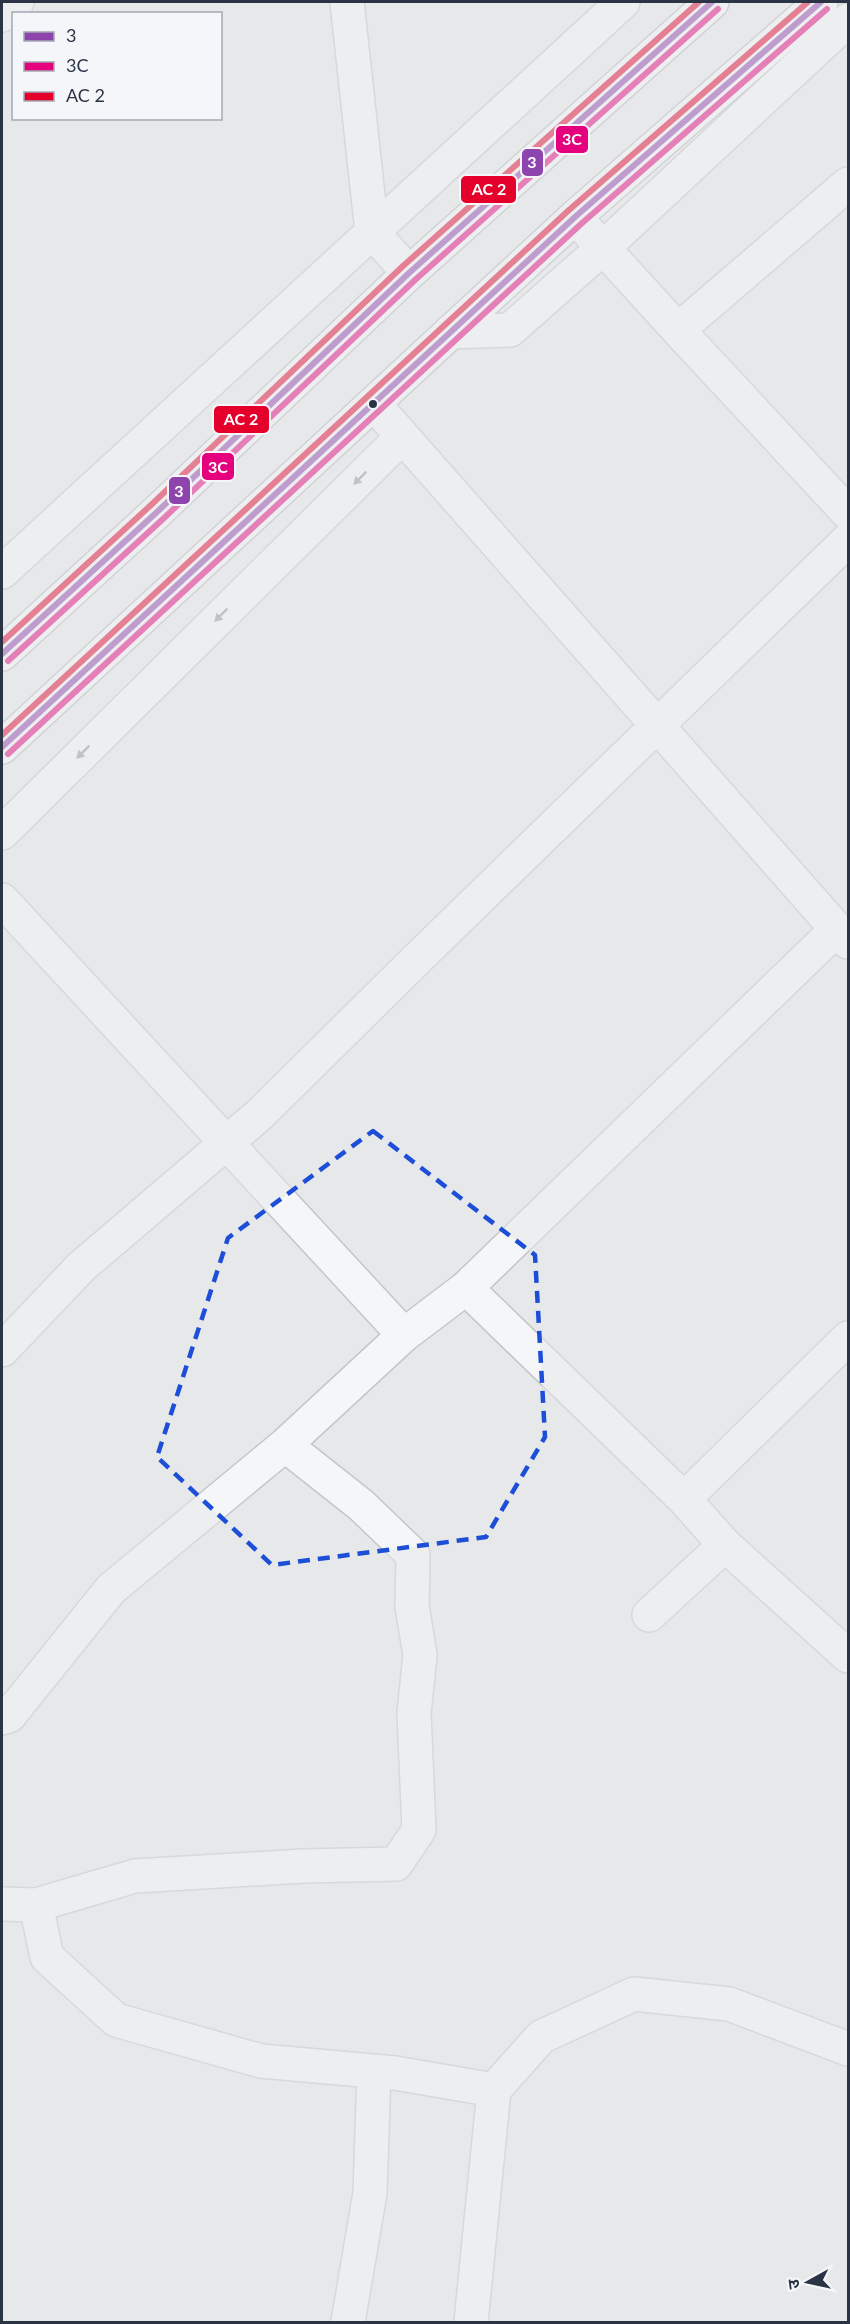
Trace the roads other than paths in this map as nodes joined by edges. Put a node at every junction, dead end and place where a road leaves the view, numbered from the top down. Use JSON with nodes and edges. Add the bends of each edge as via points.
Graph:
{"nodes":[{"id":1,"x":16,"y":2,"type":"edge"},
{"id":2,"x":347,"y":2,"type":"edge"},
{"id":3,"x":623,"y":2,"type":"edge"},
{"id":4,"x":712,"y":2,"type":"edge"},
{"id":5,"x":821,"y":2,"type":"edge"},
{"id":6,"x":2,"y":15,"type":"edge"},
{"id":7,"x":843,"y":18,"type":"edge"},
{"id":8,"x":849,"y":184,"type":"edge"},
{"id":9,"x":576,"y":217,"type":"junction"},
{"id":10,"x":372,"y":232,"type":"junction"},
{"id":11,"x":604,"y":247,"type":"junction"},
{"id":12,"x":409,"y":273,"type":"junction"},
{"id":13,"x":678,"y":330,"type":"junction"},
{"id":14,"x":450,"y":332,"type":"junction"},
{"id":15,"x":374,"y":404,"type":"junction"},
{"id":16,"x":402,"y":437,"type":"junction"},
{"id":17,"x":849,"y":513,"type":"edge"},
{"id":18,"x":849,"y":540,"type":"edge"},
{"id":19,"x":2,"y":572,"type":"edge"},
{"id":20,"x":2,"y":654,"type":"edge"},
{"id":21,"x":657,"y":726,"type":"junction"},
{"id":22,"x":2,"y":747,"type":"edge"},
{"id":23,"x":2,"y":833,"type":"edge"},
{"id":24,"x":2,"y":900,"type":"edge"},
{"id":25,"x":843,"y":936,"type":"edge"},
{"id":26,"x":226,"y":1145,"type":"junction"},
{"id":27,"x":466,"y":1288,"type":"junction"},
{"id":28,"x":404,"y":1335,"type":"junction"},
{"id":29,"x":849,"y":1338,"type":"edge"},
{"id":30,"x":2,"y":1350,"type":"edge"},
{"id":31,"x":285,"y":1445,"type":"junction"},
{"id":32,"x":684,"y":1499,"type":"junction"},
{"id":33,"x":725,"y":1545,"type":"junction"},
{"id":34,"x":650,"y":1616,"type":"dead end"},
{"id":35,"x":849,"y":1656,"type":"edge"},
{"id":36,"x":2,"y":1718,"type":"edge"},
{"id":37,"x":2,"y":1904,"type":"edge"},
{"id":38,"x":36,"y":1905,"type":"junction"},
{"id":39,"x":849,"y":2049,"type":"edge"},
{"id":40,"x":374,"y":2072,"type":"junction"},
{"id":41,"x":494,"y":2090,"type":"junction"},
{"id":42,"x":348,"y":2322,"type":"edge"},
{"id":43,"x":471,"y":2322,"type":"edge"}],
"edges":[{"from":1,"to":6,"type":"street"},
{"from":2,"to":10,"type":"street"},
{"from":3,"to":10,"type":"street"},
{"from":4,"to":12,"type":"highway"},
{"from":5,"to":9,"type":"highway"},
{"from":7,"to":11,"type":"street"},
{"from":8,"to":13,"type":"street"},
{"from":9,"to":11,"type":"street"},
{"from":9,"to":14,"type":"highway"},
{"from":10,"to":12,"type":"street"},
{"from":10,"to":19,"type":"street"},
{"from":11,"to":13,"type":"street"},
{"from":11,"to":14,"type":"street","via":[[510,330]]},
{"from":12,"to":20,"type":"highway"},
{"from":13,"to":17,"type":"street"},
{"from":14,"to":15,"type":"highway"},
{"from":15,"to":16,"type":"street"},
{"from":15,"to":22,"type":"highway"},
{"from":16,"to":21,"type":"street"},
{"from":16,"to":23,"type":"street","one_way":true},
{"from":18,"to":21,"type":"street"},
{"from":21,"to":25,"type":"street"},
{"from":21,"to":26,"type":"street"},
{"from":24,"to":26,"type":"street"},
{"from":25,"to":27,"type":"street"},
{"from":26,"to":28,"type":"street"},
{"from":26,"to":30,"type":"street","via":[[81,1267]]},
{"from":27,"to":28,"type":"street"},
{"from":27,"to":32,"type":"street"},
{"from":28,"to":31,"type":"street"},
{"from":29,"to":32,"type":"street"},
{"from":31,"to":36,"type":"street","via":[[111,1589],[9,1716]]},
{"from":31,"to":38,"type":"street","via":[[361,1505],[413,1555],[412,1606],[420,1655],[414,1713],[419,1830],[396,1864],[135,1876]]},
{"from":32,"to":33,"type":"street"},
{"from":33,"to":34,"type":"street"},
{"from":33,"to":35,"type":"street"},
{"from":37,"to":38,"type":"street"},
{"from":38,"to":40,"type":"street","via":[[47,1957],[116,2020],[261,2061]]},
{"from":39,"to":41,"type":"street","via":[[729,2004],[633,1994],[541,2037]]},
{"from":40,"to":41,"type":"street"},
{"from":40,"to":42,"type":"street","via":[[370,2193]]},
{"from":41,"to":43,"type":"street"}]}
